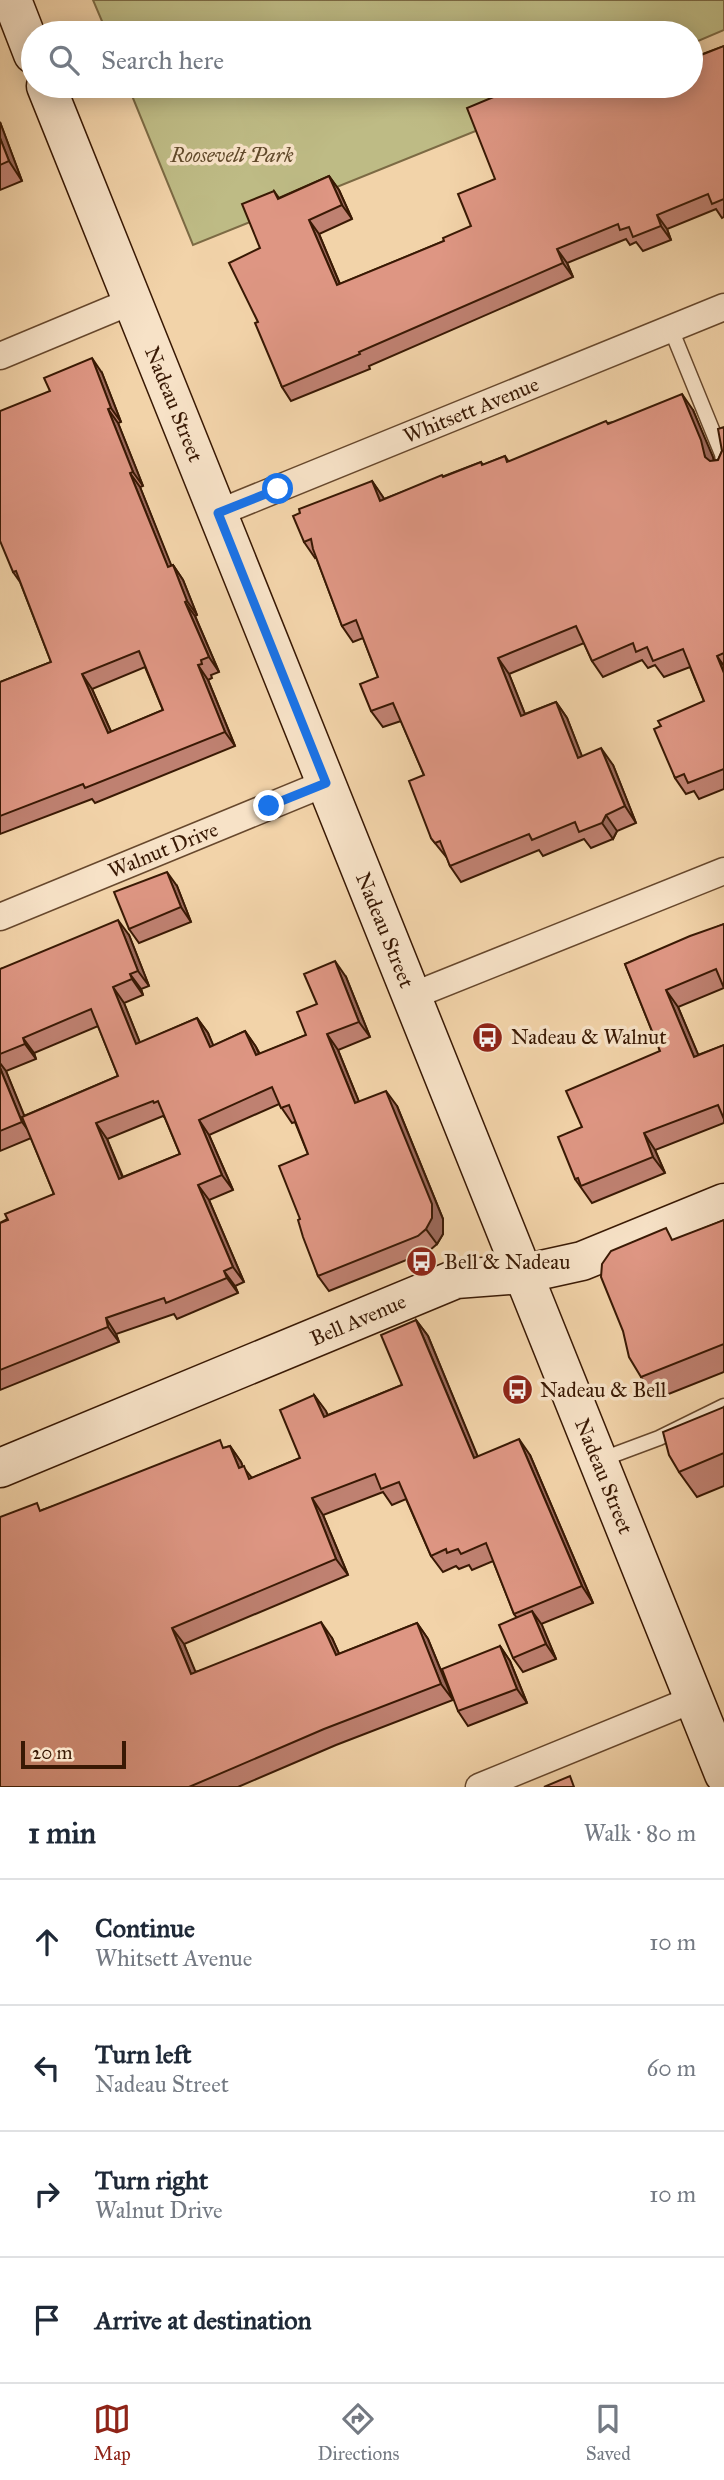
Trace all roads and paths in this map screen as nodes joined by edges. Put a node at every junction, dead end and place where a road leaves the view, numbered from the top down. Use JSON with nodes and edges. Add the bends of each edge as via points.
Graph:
{"nodes":[{"id":1,"x":12,"y":0,"type":"edge"},
{"id":2,"x":21,"y":23,"type":"edge"},
{"id":3,"x":51,"y":98,"type":"edge"},
{"id":4,"x":132,"y":301,"type":"junction"},
{"id":5,"x":724,"y":307,"type":"edge"},
{"id":6,"x":670,"y":329,"type":"junction"},
{"id":7,"x":0,"y":356,"type":"edge"},
{"id":8,"x":724,"y":468,"type":"edge"},
{"id":9,"x":218,"y":513,"type":"junction"},
{"id":10,"x":326,"y":783,"type":"junction"},
{"id":11,"x":724,"y":871,"type":"edge"},
{"id":12,"x":0,"y":917,"type":"edge"},
{"id":13,"x":412,"y":996,"type":"junction"},
{"id":14,"x":724,"y":1203,"type":"edge"},
{"id":15,"x":523,"y":1274,"type":"junction"},
{"id":16,"x":724,"y":1406,"type":"edge"},
{"id":17,"x":598,"y":1461,"type":"junction"},
{"id":18,"x":0,"y":1468,"type":"edge"},
{"id":19,"x":694,"y":1699,"type":"junction"},
{"id":20,"x":724,"y":1774,"type":"edge"},
{"id":21,"x":480,"y":1787,"type":"edge"}],
"edges":[{"from":1,"to":2,"type":"main road"},
{"from":3,"to":4,"type":"main road","name":"Nadeau Street"},
{"from":4,"to":7,"type":"street"},
{"from":4,"to":9,"type":"main road","name":"Nadeau Street"},
{"from":5,"to":6,"type":"street","name":"Whitsett Avenue"},
{"from":6,"to":8,"type":"lane"},
{"from":6,"to":9,"type":"street","name":"Whitsett Avenue"},
{"from":9,"to":10,"type":"main road","name":"Nadeau Street"},
{"from":10,"to":12,"type":"street","name":"Walnut Drive"},
{"from":10,"to":13,"type":"main road","name":"Nadeau Street"},
{"from":11,"to":13,"type":"street"},
{"from":13,"to":15,"type":"main road","name":"Nadeau Street"},
{"from":14,"to":15,"type":"main road","name":"Bell Avenue","via":[[582,1261]]},
{"from":15,"to":17,"type":"main road","name":"Nadeau Street"},
{"from":15,"to":18,"type":"main road","name":"Bell Avenue","via":[[456,1279]]},
{"from":16,"to":17,"type":"lane"},
{"from":17,"to":19,"type":"main road","name":"Nadeau Street"},
{"from":19,"to":20,"type":"main road","name":"Nadeau Street"},
{"from":19,"to":21,"type":"street"}]}
